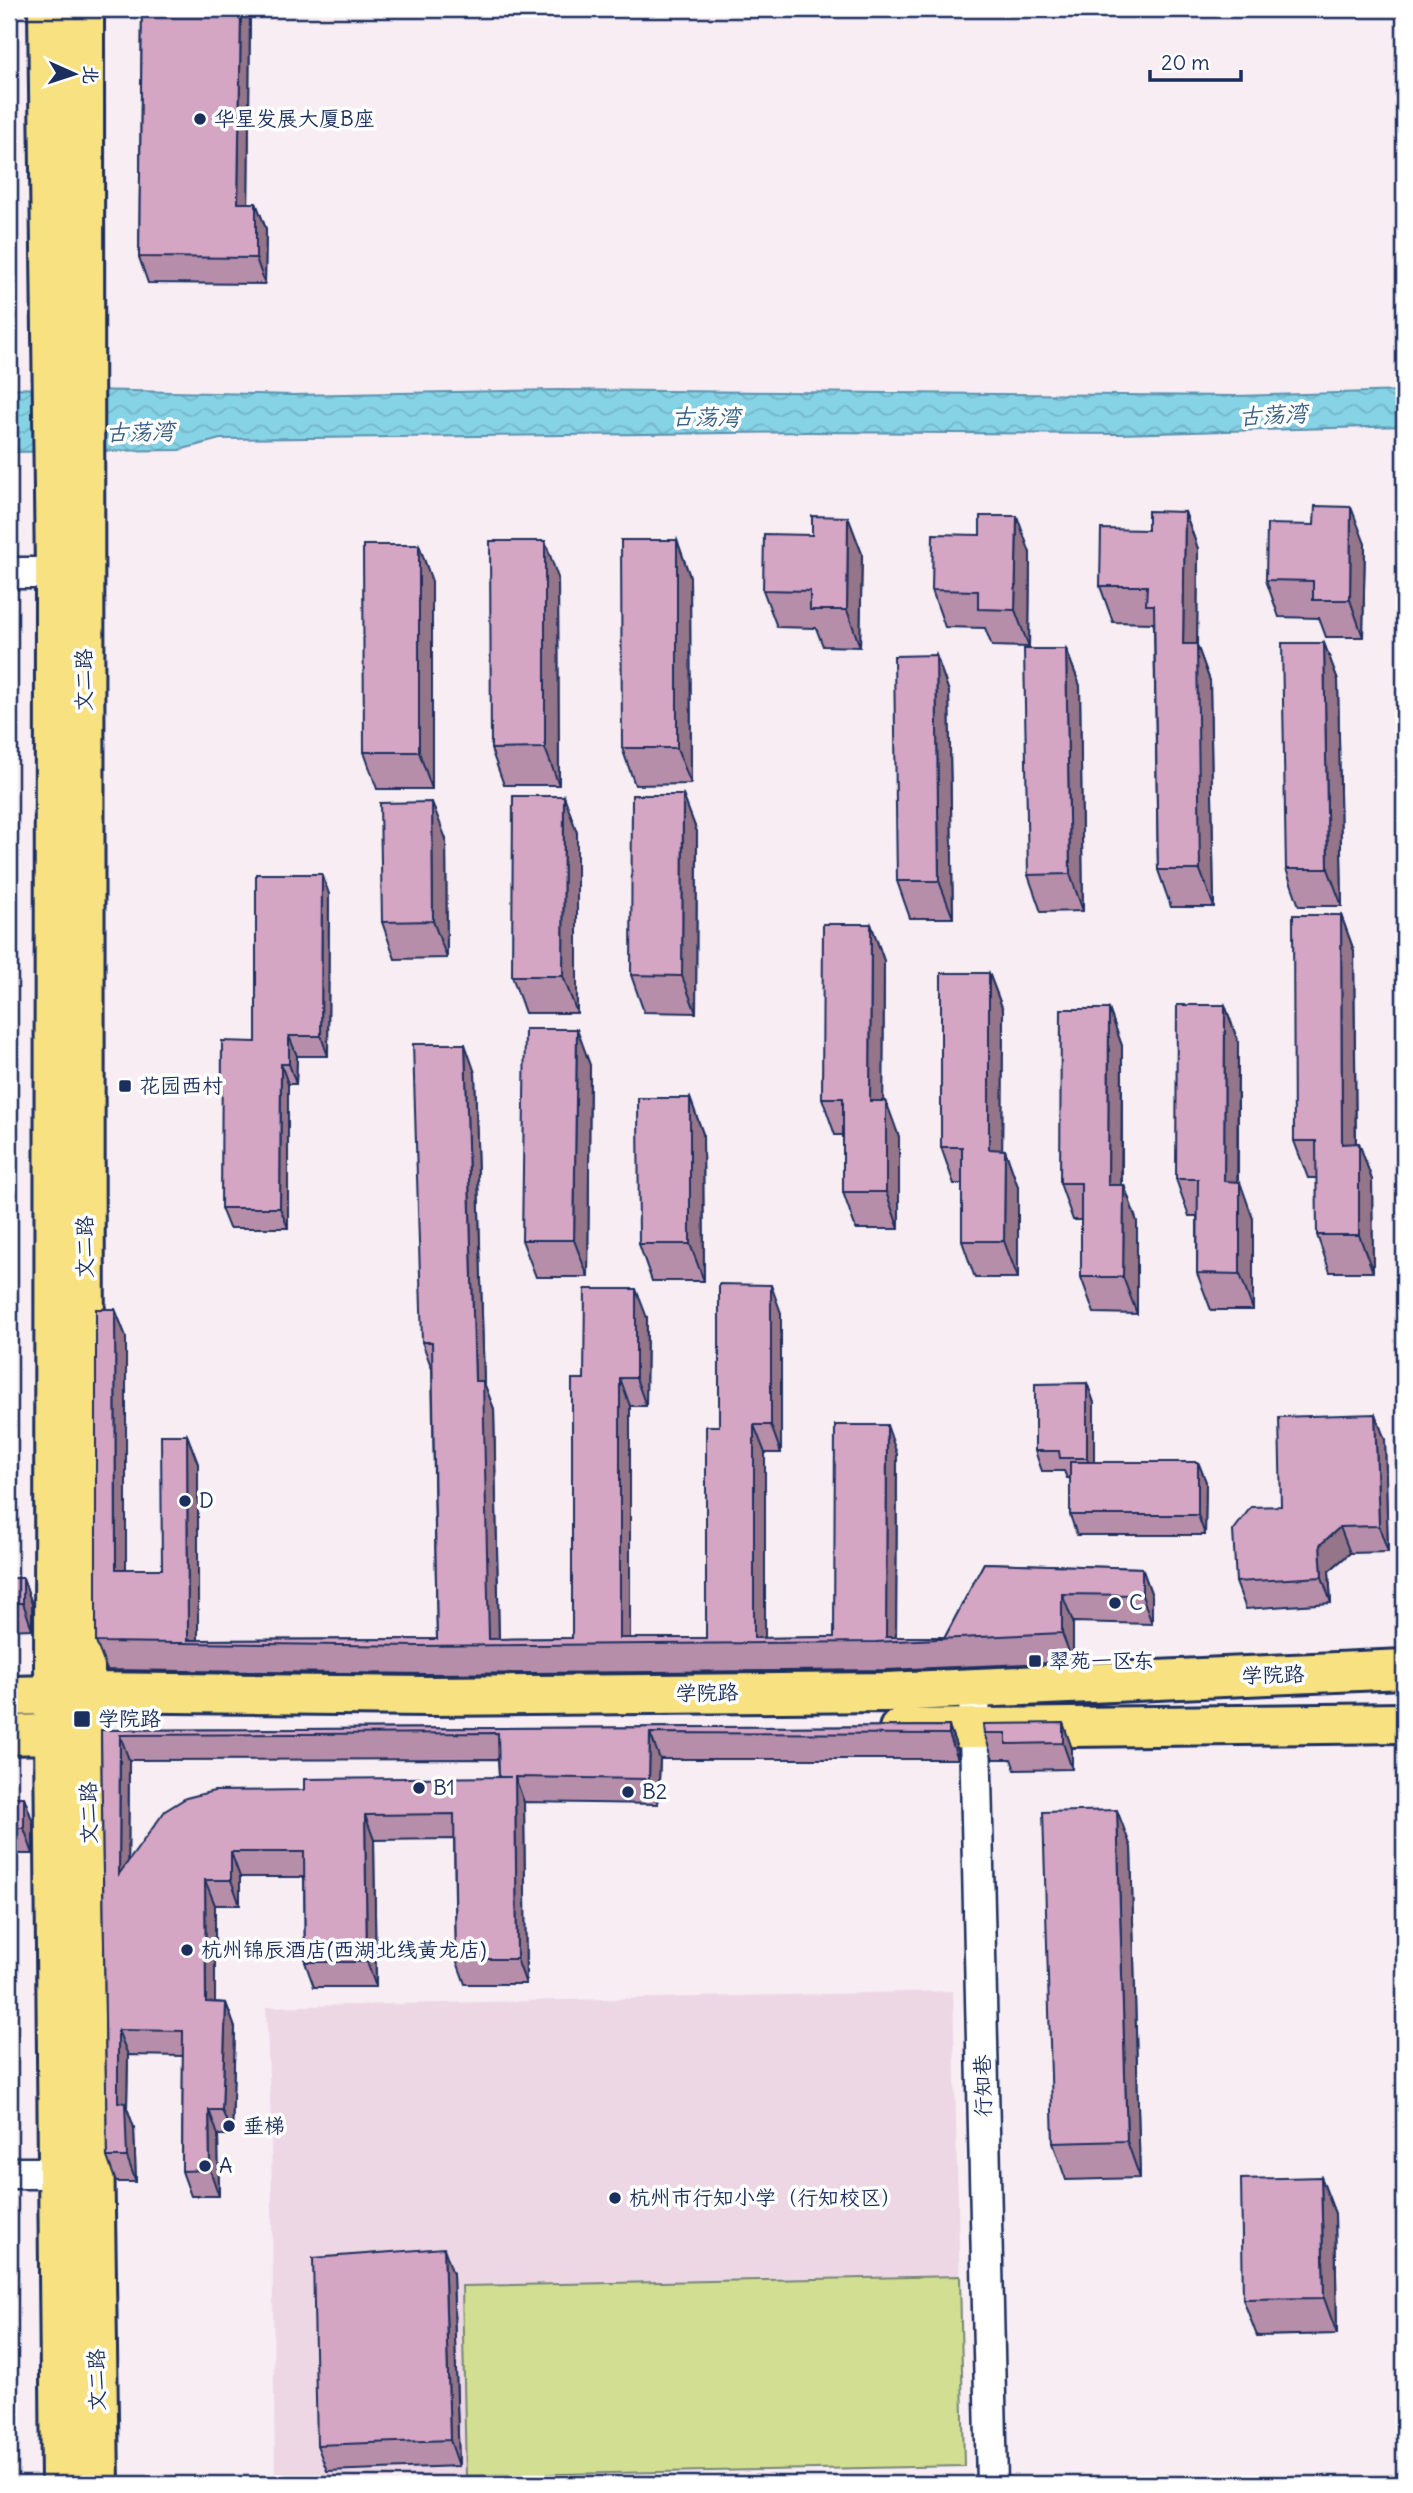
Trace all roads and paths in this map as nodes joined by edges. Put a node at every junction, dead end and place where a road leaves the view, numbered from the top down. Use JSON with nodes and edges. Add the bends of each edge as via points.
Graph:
{"nodes":[{"id":1,"x":48,"y":9,"type":"edge"},
{"id":2,"x":84,"y":9,"type":"edge"},
{"id":3,"x":68,"y":375,"type":"junction"},
{"id":4,"x":69,"y":464,"type":"junction"},
{"id":5,"x":9,"y":573,"type":"edge"},
{"id":6,"x":55,"y":573,"type":"junction"},
{"id":7,"x":1404,"y":1669,"type":"edge"},
{"id":8,"x":974,"y":1688,"type":"junction"},
{"id":9,"x":69,"y":1694,"type":"junction"},
{"id":10,"x":9,"y":1696,"type":"edge"},
{"id":11,"x":1404,"y":1723,"type":"edge"},
{"id":12,"x":975,"y":1728,"type":"junction"},
{"id":13,"x":869,"y":1730,"type":"edge"},
{"id":14,"x":86,"y":1733,"type":"junction"},
{"id":15,"x":9,"y":1735,"type":"edge"},
{"id":16,"x":9,"y":2173,"type":"edge"},
{"id":17,"x":59,"y":2173,"type":"junction"},
{"id":18,"x":61,"y":2484,"type":"edge"},
{"id":19,"x":99,"y":2484,"type":"edge"},
{"id":20,"x":992,"y":2484,"type":"edge"}],
"edges":[{"from":1,"to":3,"type":"main road","name":"文二路"},
{"from":2,"to":3,"type":"main road","name":"文二路"},
{"from":3,"to":4,"type":"main road","name":"文二路"},
{"from":4,"to":6,"type":"main road","name":"文二路"},
{"from":4,"to":9,"type":"main road","name":"文二路"},
{"from":5,"to":6,"type":"street"},
{"from":6,"to":9,"type":"main road","name":"文二路"},
{"from":7,"to":8,"type":"main road","name":"学院路"},
{"from":8,"to":9,"type":"main road","name":"学院路","via":[[427,1696]]},
{"from":8,"to":12,"type":"street","name":"行知巷"},
{"from":9,"to":10,"type":"main road","name":"学院路"},
{"from":9,"to":14,"type":"main road","name":"文二路"},
{"from":11,"to":12,"type":"main road"},
{"from":12,"to":13,"type":"main road"},
{"from":12,"to":20,"type":"street","name":"行知巷"},
{"from":14,"to":15,"type":"main road"},
{"from":14,"to":17,"type":"main road","name":"文二路"},
{"from":14,"to":19,"type":"main road","name":"文二路"},
{"from":16,"to":17,"type":"street"},
{"from":17,"to":18,"type":"main road","name":"文二路"}]}
